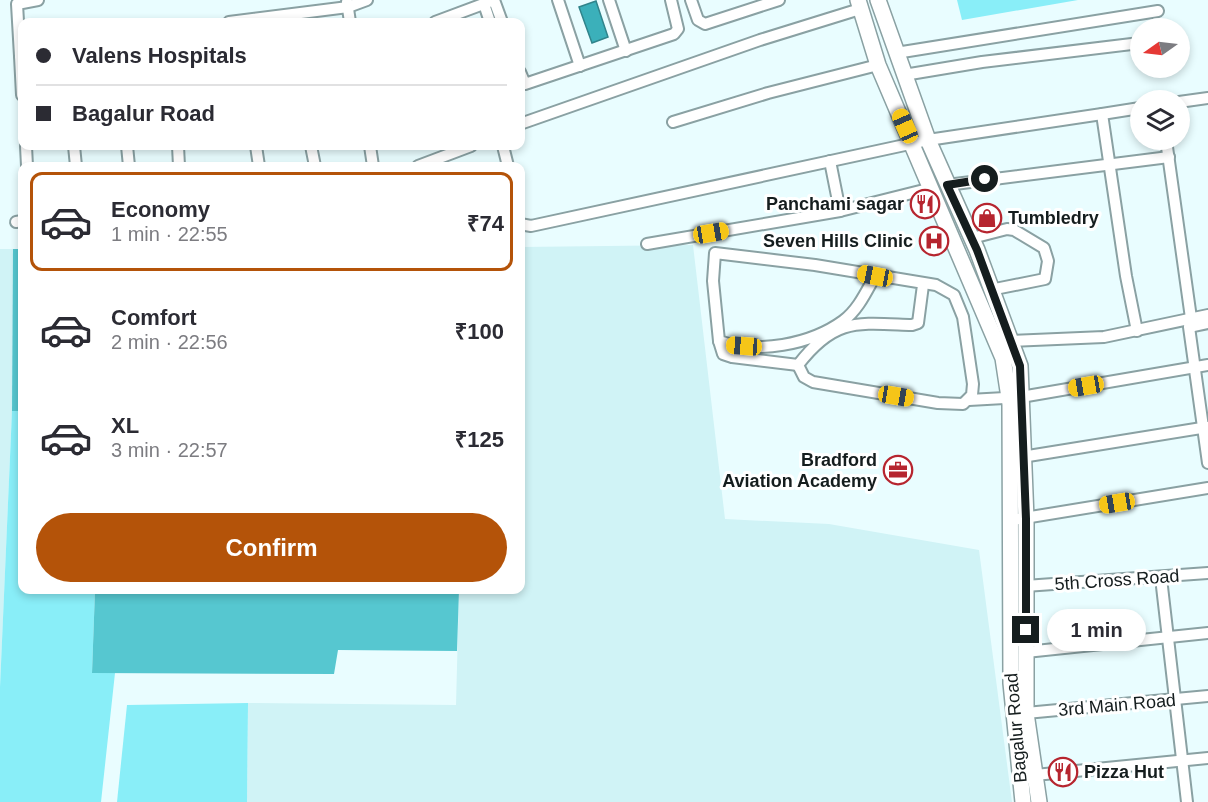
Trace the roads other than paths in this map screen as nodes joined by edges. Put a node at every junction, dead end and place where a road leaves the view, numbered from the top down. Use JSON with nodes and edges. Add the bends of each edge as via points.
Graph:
{"nodes":[{"id":1,"x":38,"y":0,"type":"edge"},
{"id":2,"x":367,"y":0,"type":"edge"},
{"id":3,"x":558,"y":0,"type":"edge"},
{"id":4,"x":609,"y":0,"type":"edge"},
{"id":5,"x":670,"y":0,"type":"edge"},
{"id":6,"x":692,"y":0,"type":"edge"},
{"id":7,"x":778,"y":0,"type":"edge"},
{"id":8,"x":878,"y":0,"type":"edge"},
{"id":9,"x":491,"y":1,"type":"edge"},
{"id":10,"x":347,"y":4,"type":"edge"},
{"id":11,"x":859,"y":4,"type":"edge"},
{"id":12,"x":468,"y":10,"type":"junction"},
{"id":13,"x":1158,"y":11,"type":"dead end"},
{"id":14,"x":18,"y":18,"type":"edge"},
{"id":15,"x":255,"y":18,"type":"edge"},
{"id":16,"x":456,"y":18,"type":"edge"},
{"id":17,"x":471,"y":18,"type":"edge"},
{"id":18,"x":490,"y":18,"type":"edge"},
{"id":19,"x":500,"y":18,"type":"edge"},
{"id":20,"x":1130,"y":44,"type":"edge"},
{"id":21,"x":626,"y":51,"type":"junction"},
{"id":22,"x":897,"y":53,"type":"junction"},
{"id":23,"x":878,"y":65,"type":"junction"},
{"id":24,"x":580,"y":66,"type":"junction"},
{"id":25,"x":904,"y":75,"type":"junction"},
{"id":26,"x":525,"y":84,"type":"edge"},
{"id":27,"x":1208,"y":98,"type":"edge"},
{"id":28,"x":1190,"y":100,"type":"edge"},
{"id":29,"x":1130,"y":110,"type":"edge"},
{"id":30,"x":1102,"y":114,"type":"junction"},
{"id":31,"x":525,"y":122,"type":"edge"},
{"id":32,"x":673,"y":122,"type":"dead end"},
{"id":33,"x":920,"y":141,"type":"junction"},
{"id":34,"x":460,"y":150,"type":"edge"},
{"id":35,"x":1168,"y":150,"type":"edge"},
{"id":36,"x":1169,"y":157,"type":"junction"},
{"id":37,"x":830,"y":161,"type":"junction"},
{"id":38,"x":429,"y":162,"type":"edge"},
{"id":39,"x":1110,"y":165,"type":"junction"},
{"id":40,"x":940,"y":186,"type":"junction"},
{"id":41,"x":840,"y":211,"type":"junction"},
{"id":42,"x":525,"y":225,"type":"edge"},
{"id":43,"x":972,"y":238,"type":"junction"},
{"id":44,"x":647,"y":244,"type":"dead end"},
{"id":45,"x":875,"y":276,"type":"junction"},
{"id":46,"x":923,"y":285,"type":"junction"},
{"id":47,"x":974,"y":288,"type":"junction"},
{"id":48,"x":990,"y":290,"type":"junction"},
{"id":49,"x":954,"y":295,"type":"junction"},
{"id":50,"x":984,"y":313,"type":"junction"},
{"id":51,"x":1208,"y":315,"type":"edge"},
{"id":52,"x":963,"y":317,"type":"junction"},
{"id":53,"x":1191,"y":318,"type":"junction"},
{"id":54,"x":1208,"y":323,"type":"edge"},
{"id":55,"x":997,"y":326,"type":"junction"},
{"id":56,"x":1137,"y":331,"type":"junction"},
{"id":57,"x":719,"y":341,"type":"junction"},
{"id":58,"x":1010,"y":341,"type":"junction"},
{"id":59,"x":798,"y":365,"type":"junction"},
{"id":60,"x":1208,"y":365,"type":"edge"},
{"id":61,"x":1196,"y":367,"type":"junction"},
{"id":62,"x":1015,"y":397,"type":"junction"},
{"id":63,"x":969,"y":400,"type":"junction"},
{"id":64,"x":1206,"y":427,"type":"edge"},
{"id":65,"x":1022,"y":457,"type":"junction"},
{"id":66,"x":1208,"y":463,"type":"edge"},
{"id":67,"x":1208,"y":488,"type":"edge"},
{"id":68,"x":1019,"y":519,"type":"junction"},
{"id":69,"x":1208,"y":573,"type":"edge"},
{"id":70,"x":1161,"y":578,"type":"junction"},
{"id":71,"x":1025,"y":586,"type":"junction"},
{"id":72,"x":1208,"y":633,"type":"edge"},
{"id":73,"x":1168,"y":637,"type":"junction"},
{"id":74,"x":1026,"y":652,"type":"junction"},
{"id":75,"x":1208,"y":696,"type":"edge"},
{"id":76,"x":1175,"y":699,"type":"junction"},
{"id":77,"x":1026,"y":713,"type":"junction"},
{"id":78,"x":1208,"y":758,"type":"edge"},
{"id":79,"x":1182,"y":761,"type":"junction"},
{"id":80,"x":1035,"y":775,"type":"junction"},
{"id":81,"x":1023,"y":802,"type":"edge"},
{"id":82,"x":1039,"y":802,"type":"edge"},
{"id":83,"x":1187,"y":802,"type":"edge"}],
"edges":[{"from":1,"to":14,"type":"street","via":[[17,4]]},
{"from":2,"to":10,"type":"street"},
{"from":3,"to":24,"type":"street"},
{"from":4,"to":21,"type":"street"},
{"from":5,"to":21,"type":"street","via":[[678,21],[674,34]]},
{"from":6,"to":7,"type":"street","via":[[698,20],[705,24]]},
{"from":8,"to":22,"type":"main road","name":"Bagalur Road"},
{"from":9,"to":12,"type":"street"},
{"from":9,"to":18,"type":"street"},
{"from":9,"to":19,"type":"street"},
{"from":10,"to":15,"type":"street"},
{"from":11,"to":23,"type":"main road","name":"Bagalur Road"},
{"from":11,"to":31,"type":"street"},
{"from":12,"to":16,"type":"street"},
{"from":12,"to":17,"type":"street"},
{"from":13,"to":22,"type":"street"},
{"from":20,"to":25,"type":"street"},
{"from":21,"to":24,"type":"street"},
{"from":22,"to":25,"type":"main road","name":"Bagalur Road"},
{"from":23,"to":32,"type":"street"},
{"from":23,"to":33,"type":"main road","name":"Bagalur Road"},
{"from":24,"to":26,"type":"street"},
{"from":25,"to":33,"type":"main road","name":"Bagalur Road"},
{"from":27,"to":28,"type":"street"},
{"from":29,"to":30,"type":"street"},
{"from":30,"to":33,"type":"street"},
{"from":30,"to":39,"type":"street"},
{"from":33,"to":37,"type":"street"},
{"from":33,"to":40,"type":"main road","name":"Bagalur Road"},
{"from":34,"to":38,"type":"street"},
{"from":35,"to":36,"type":"street"},
{"from":36,"to":39,"type":"street"},
{"from":36,"to":53,"type":"street"},
{"from":37,"to":41,"type":"street"},
{"from":37,"to":42,"type":"street"},
{"from":39,"to":40,"type":"street"},
{"from":39,"to":56,"type":"street"},
{"from":40,"to":41,"type":"street"},
{"from":40,"to":43,"type":"main road","name":"Bagalur Road"},
{"from":40,"to":47,"type":"main road","name":"Bagalur Road"},
{"from":41,"to":44,"type":"street"},
{"from":43,"to":48,"type":"main road","name":"Bagalur Road"},
{"from":43,"to":48,"type":"street","via":[[1014,230],[1047,253],[1045,279]]},
{"from":45,"to":46,"type":"street"},
{"from":45,"to":57,"type":"street","via":[[862,300],[843,321],[818,334],[774,346],[729,345]]},
{"from":45,"to":57,"type":"street","via":[[715,253],[713,281]]},
{"from":46,"to":49,"type":"street","via":[[936,285]]},
{"from":46,"to":59,"type":"street","via":[[918,323],[857,323],[822,339]]},
{"from":47,"to":49,"type":"street"},
{"from":47,"to":50,"type":"main road","name":"Bagalur Road"},
{"from":48,"to":55,"type":"main road","name":"Bagalur Road"},
{"from":49,"to":52,"type":"street"},
{"from":50,"to":52,"type":"street"},
{"from":50,"to":55,"type":"main road","name":"Bagalur Road"},
{"from":51,"to":53,"type":"street"},
{"from":52,"to":63,"type":"street","via":[[973,384]]},
{"from":53,"to":56,"type":"street"},
{"from":54,"to":61,"type":"street","via":[[1189,327]]},
{"from":55,"to":58,"type":"main road","name":"Bagalur Road"},
{"from":55,"to":62,"type":"main road","name":"Bagalur Road"},
{"from":56,"to":58,"type":"street","via":[[1104,337]]},
{"from":57,"to":59,"type":"street","via":[[723,354],[732,357]]},
{"from":58,"to":62,"type":"main road","name":"Bagalur Road","via":[[1020,366]]},
{"from":59,"to":63,"type":"street","via":[[804,377],[813,382],[938,403],[963,404]]},
{"from":60,"to":61,"type":"street"},
{"from":61,"to":62,"type":"street"},
{"from":61,"to":64,"type":"street"},
{"from":62,"to":63,"type":"street"},
{"from":62,"to":65,"type":"main road","name":"Bagalur Road"},
{"from":62,"to":68,"type":"main road","name":"Bagalur Road"},
{"from":64,"to":65,"type":"street"},
{"from":64,"to":66,"type":"street"},
{"from":65,"to":68,"type":"main road","name":"Bagalur Road"},
{"from":67,"to":68,"type":"street"},
{"from":68,"to":71,"type":"main road","name":"Bagalur Road"},
{"from":68,"to":81,"type":"main road","name":"Bagalur Road","via":[[1011,683]]},
{"from":69,"to":70,"type":"street","name":"5th Cross Road"},
{"from":70,"to":71,"type":"street","name":"5th Cross Road"},
{"from":70,"to":73,"type":"street"},
{"from":71,"to":74,"type":"main road","name":"Bagalur Road"},
{"from":72,"to":73,"type":"street"},
{"from":73,"to":74,"type":"street"},
{"from":73,"to":76,"type":"street"},
{"from":74,"to":77,"type":"main road","name":"Bagalur Road"},
{"from":75,"to":76,"type":"street","name":"3rd Main Road"},
{"from":76,"to":77,"type":"street","name":"3rd Main Road"},
{"from":76,"to":79,"type":"street"},
{"from":77,"to":80,"type":"main road","name":"Bagalur Road"},
{"from":78,"to":79,"type":"street"},
{"from":79,"to":80,"type":"street"},
{"from":79,"to":83,"type":"street"},
{"from":80,"to":82,"type":"main road","name":"Bagalur Road"}]}
